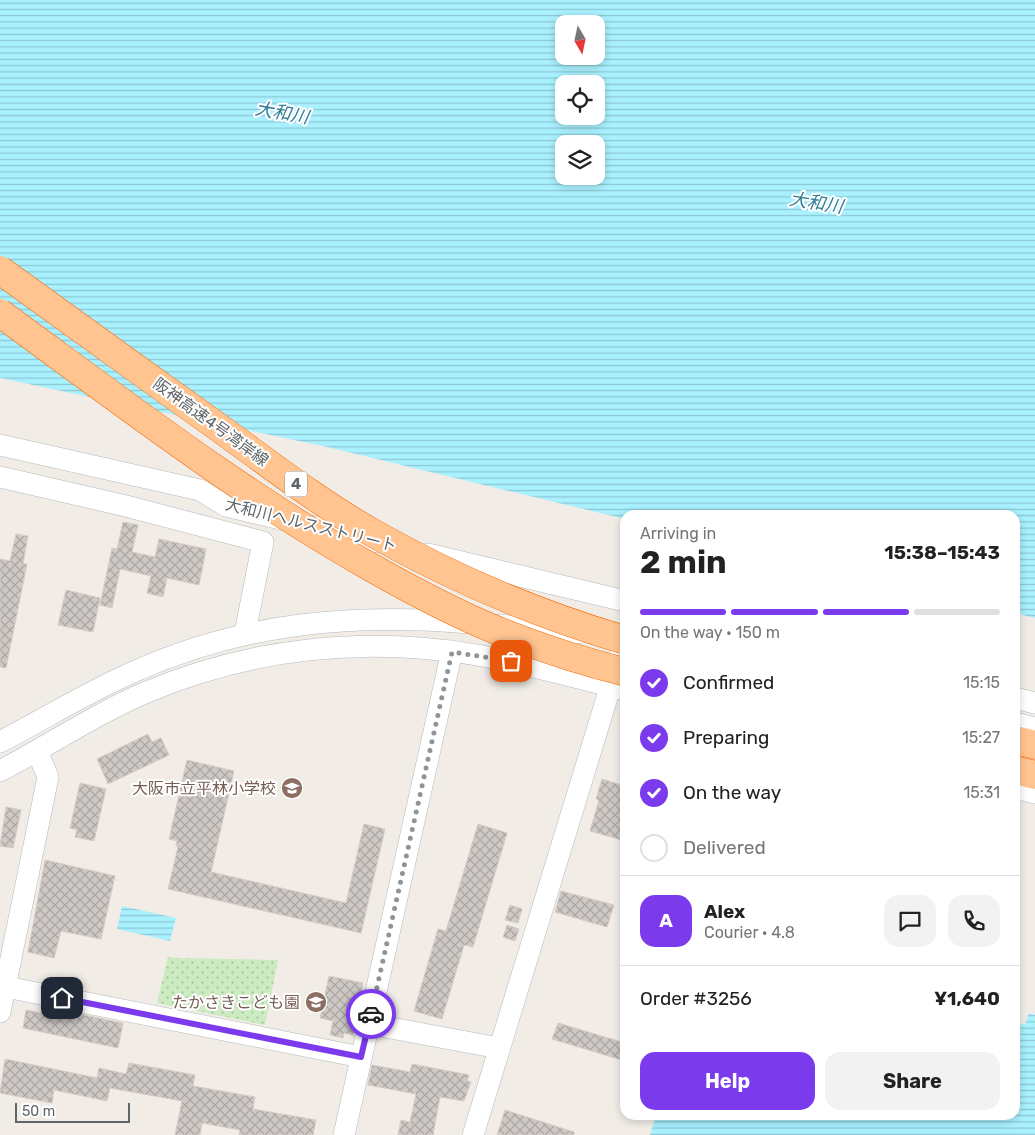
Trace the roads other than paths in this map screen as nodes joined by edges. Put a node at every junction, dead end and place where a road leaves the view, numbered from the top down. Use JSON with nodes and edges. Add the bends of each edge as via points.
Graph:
{"nodes":[{"id":1,"x":0,"y":270,"type":"edge"},
{"id":2,"x":0,"y":313,"type":"edge"},
{"id":3,"x":0,"y":445,"type":"edge"},
{"id":4,"x":0,"y":477,"type":"edge"},
{"id":5,"x":620,"y":600,"type":"edge"},
{"id":6,"x":245,"y":633,"type":"junction"},
{"id":7,"x":620,"y":638,"type":"edge"},
{"id":8,"x":620,"y":638,"type":"edge"},
{"id":9,"x":452,"y":652,"type":"junction"},
{"id":10,"x":620,"y":683,"type":"edge"},
{"id":11,"x":1020,"y":699,"type":"edge"},
{"id":12,"x":1035,"y":703,"type":"edge"},
{"id":13,"x":1020,"y":724,"type":"edge"},
{"id":14,"x":1035,"y":728,"type":"edge"},
{"id":15,"x":1020,"y":741,"type":"edge"},
{"id":16,"x":0,"y":742,"type":"edge"},
{"id":17,"x":1035,"y":745,"type":"edge"},
{"id":18,"x":37,"y":751,"type":"junction"},
{"id":19,"x":0,"y":771,"type":"edge"},
{"id":20,"x":1020,"y":771,"type":"edge"},
{"id":21,"x":1035,"y":775,"type":"edge"},
{"id":22,"x":1020,"y":789,"type":"edge"},
{"id":23,"x":1035,"y":793,"type":"edge"},
{"id":24,"x":6,"y":987,"type":"junction"},
{"id":25,"x":0,"y":1012,"type":"edge"},
{"id":26,"x":369,"y":1024,"type":"junction"},
{"id":27,"x":499,"y":1048,"type":"junction"},
{"id":28,"x":361,"y":1057,"type":"junction"},
{"id":29,"x":344,"y":1135,"type":"edge"},
{"id":30,"x":472,"y":1135,"type":"edge"}],
"edges":[{"from":1,"to":7,"type":"highway","name":"阪神高速4号湾岸線","number":"4","bridge":true,"via":[[299,485],[370,532],[522,606]]},
{"from":2,"to":10,"type":"highway","number":"4","bridge":true,"via":[[246,491],[338,549],[408,588]]},
{"from":3,"to":5,"type":"street","name":"大和川ヘルスストリート","via":[[200,490],[226,506]]},
{"from":4,"to":6,"type":"street","via":[[263,542]]},
{"from":6,"to":8,"type":"street","via":[[324,621],[382,619],[435,620]]},
{"from":6,"to":16,"type":"street","via":[[203,645],[131,673]]},
{"from":9,"to":10,"type":"street"},
{"from":9,"to":18,"type":"street","via":[[365,646],[317,648],[226,664],[145,693]]},
{"from":9,"to":26,"type":"street"},
{"from":10,"to":27,"type":"street"},
{"from":11,"to":12,"type":"street"},
{"from":13,"to":14,"type":"street"},
{"from":15,"to":17,"type":"highway"},
{"from":18,"to":19,"type":"street"},
{"from":18,"to":24,"type":"street","via":[[48,777]]},
{"from":20,"to":21,"type":"highway"},
{"from":22,"to":23,"type":"street"},
{"from":24,"to":25,"type":"street"},
{"from":24,"to":28,"type":"street"},
{"from":26,"to":27,"type":"street"},
{"from":26,"to":28,"type":"street"},
{"from":27,"to":30,"type":"street"},
{"from":28,"to":29,"type":"street"}]}
